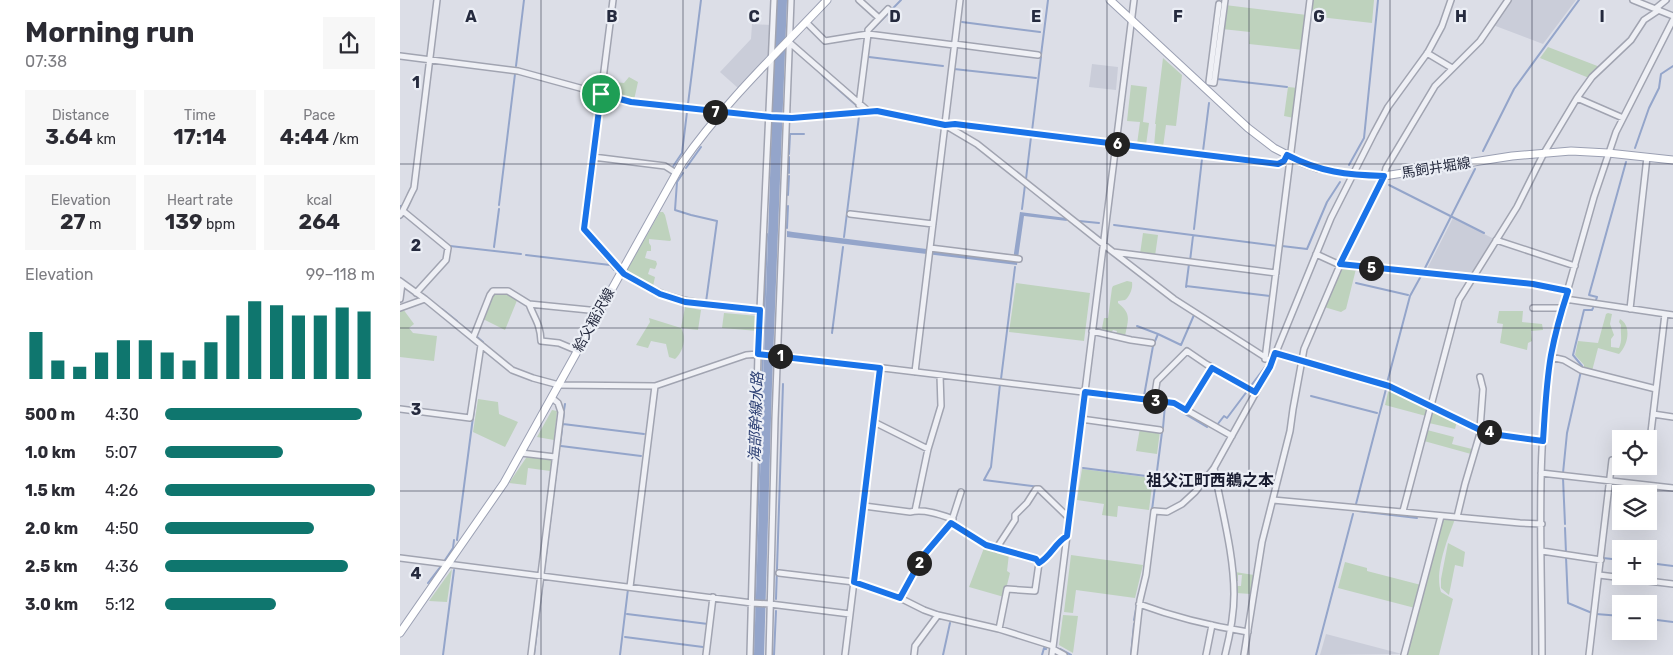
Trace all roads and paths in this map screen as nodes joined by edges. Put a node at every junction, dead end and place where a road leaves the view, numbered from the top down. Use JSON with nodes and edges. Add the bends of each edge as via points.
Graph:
{"nodes":[{"id":1,"x":437,"y":0,"type":"edge"},
{"id":2,"x":613,"y":0,"type":"edge"},
{"id":3,"x":774,"y":0,"type":"edge"},
{"id":4,"x":791,"y":0,"type":"edge"},
{"id":5,"x":827,"y":0,"type":"edge"},
{"id":6,"x":859,"y":0,"type":"edge"},
{"id":7,"x":960,"y":0,"type":"edge"},
{"id":8,"x":1110,"y":0,"type":"edge"},
{"id":9,"x":1134,"y":0,"type":"edge"},
{"id":10,"x":1225,"y":0,"type":"edge"},
{"id":11,"x":1310,"y":0,"type":"edge"},
{"id":12,"x":1451,"y":0,"type":"edge"},
{"id":13,"x":1508,"y":0,"type":"edge"},
{"id":14,"x":1633,"y":0,"type":"edge"},
{"id":15,"x":1666,"y":0,"type":"edge"},
{"id":16,"x":1219,"y":4,"type":"dead end"},
{"id":17,"x":888,"y":9,"type":"dead end"},
{"id":18,"x":1657,"y":10,"type":"junction"},
{"id":19,"x":879,"y":18,"type":"junction"},
{"id":20,"x":1673,"y":18,"type":"edge"},
{"id":21,"x":1132,"y":20,"type":"junction"},
{"id":22,"x":806,"y":22,"type":"junction"},
{"id":23,"x":868,"y":34,"type":"junction"},
{"id":24,"x":789,"y":42,"type":"junction"},
{"id":25,"x":954,"y":45,"type":"junction"},
{"id":26,"x":1427,"y":53,"type":"junction"},
{"id":27,"x":1038,"y":55,"type":"dead end"},
{"id":28,"x":400,"y":56,"type":"edge"},
{"id":29,"x":773,"y":57,"type":"junction"},
{"id":30,"x":429,"y":60,"type":"junction"},
{"id":31,"x":1452,"y":68,"type":"junction"},
{"id":32,"x":1212,"y":83,"type":"junction"},
{"id":33,"x":1207,"y":90,"type":"junction"},
{"id":34,"x":601,"y":94,"type":"junction"},
{"id":35,"x":1577,"y":98,"type":"junction"},
{"id":36,"x":859,"y":105,"type":"junction"},
{"id":37,"x":868,"y":111,"type":"junction"},
{"id":38,"x":722,"y":112,"type":"junction"},
{"id":39,"x":770,"y":117,"type":"junction"},
{"id":40,"x":785,"y":118,"type":"junction"},
{"id":41,"x":1623,"y":118,"type":"junction"},
{"id":42,"x":945,"y":125,"type":"junction"},
{"id":43,"x":1116,"y":144,"type":"junction"},
{"id":44,"x":1544,"y":152,"type":"junction"},
{"id":45,"x":1608,"y":153,"type":"junction"},
{"id":46,"x":593,"y":156,"type":"junction"},
{"id":47,"x":1289,"y":156,"type":"junction"},
{"id":48,"x":1647,"y":158,"type":"junction"},
{"id":49,"x":1673,"y":160,"type":"edge"},
{"id":50,"x":1278,"y":164,"type":"junction"},
{"id":51,"x":1290,"y":167,"type":"junction"},
{"id":52,"x":676,"y":173,"type":"junction"},
{"id":53,"x":1353,"y":175,"type":"junction"},
{"id":54,"x":1384,"y":176,"type":"junction"},
{"id":55,"x":402,"y":209,"type":"edge"},
{"id":56,"x":850,"y":214,"type":"dead end"},
{"id":57,"x":933,"y":224,"type":"junction"},
{"id":58,"x":1496,"y":240,"type":"junction"},
{"id":59,"x":1103,"y":244,"type":"junction"},
{"id":60,"x":930,"y":251,"type":"junction"},
{"id":61,"x":1113,"y":252,"type":"junction"},
{"id":62,"x":1316,"y":254,"type":"junction"},
{"id":63,"x":1017,"y":259,"type":"dead end"},
{"id":64,"x":1340,"y":264,"type":"junction"},
{"id":65,"x":1575,"y":266,"type":"junction"},
{"id":66,"x":622,"y":271,"type":"junction"},
{"id":67,"x":1276,"y":273,"type":"junction"},
{"id":68,"x":1472,"y":278,"type":"junction"},
{"id":69,"x":401,"y":282,"type":"edge"},
{"id":70,"x":1568,"y":291,"type":"junction"},
{"id":71,"x":416,"y":293,"type":"junction"},
{"id":72,"x":400,"y":299,"type":"edge"},
{"id":73,"x":425,"y":299,"type":"junction"},
{"id":74,"x":1565,"y":299,"type":"junction"},
{"id":75,"x":529,"y":304,"type":"junction"},
{"id":76,"x":400,"y":308,"type":"edge"},
{"id":77,"x":1533,"y":308,"type":"dead end"},
{"id":78,"x":1563,"y":308,"type":"junction"},
{"id":79,"x":1630,"y":308,"type":"junction"},
{"id":80,"x":760,"y":310,"type":"junction"},
{"id":81,"x":599,"y":311,"type":"junction"},
{"id":82,"x":1665,"y":314,"type":"junction"},
{"id":83,"x":1673,"y":315,"type":"edge"},
{"id":84,"x":1092,"y":331,"type":"junction"},
{"id":85,"x":472,"y":338,"type":"junction"},
{"id":86,"x":1152,"y":343,"type":"dead end"},
{"id":87,"x":481,"y":345,"type":"junction"},
{"id":88,"x":578,"y":351,"type":"junction"},
{"id":89,"x":1275,"y":353,"type":"junction"},
{"id":90,"x":760,"y":354,"type":"junction"},
{"id":91,"x":776,"y":355,"type":"junction"},
{"id":92,"x":1551,"y":357,"type":"junction"},
{"id":93,"x":1265,"y":359,"type":"junction"},
{"id":94,"x":1302,"y":361,"type":"junction"},
{"id":95,"x":1271,"y":362,"type":"junction"},
{"id":96,"x":880,"y":368,"type":"junction"},
{"id":97,"x":1212,"y":368,"type":"junction"},
{"id":98,"x":915,"y":372,"type":"junction"},
{"id":99,"x":940,"y":375,"type":"junction"},
{"id":100,"x":1480,"y":377,"type":"dead end"},
{"id":101,"x":559,"y":385,"type":"junction"},
{"id":102,"x":655,"y":386,"type":"junction"},
{"id":103,"x":1656,"y":389,"type":"junction"},
{"id":104,"x":1085,"y":392,"type":"junction"},
{"id":105,"x":1255,"y":392,"type":"junction"},
{"id":106,"x":552,"y":398,"type":"junction"},
{"id":107,"x":1154,"y":400,"type":"junction"},
{"id":108,"x":1431,"y":406,"type":"junction"},
{"id":109,"x":400,"y":409,"type":"edge"},
{"id":110,"x":1186,"y":410,"type":"junction"},
{"id":111,"x":1653,"y":414,"type":"junction"},
{"id":112,"x":1673,"y":417,"type":"edge"},
{"id":113,"x":1081,"y":419,"type":"junction"},
{"id":114,"x":874,"y":422,"type":"junction"},
{"id":115,"x":1160,"y":430,"type":"dead end"},
{"id":116,"x":1480,"y":430,"type":"junction"},
{"id":117,"x":1651,"y":430,"type":"edge"},
{"id":118,"x":1232,"y":436,"type":"junction"},
{"id":119,"x":1543,"y":441,"type":"junction"},
{"id":120,"x":928,"y":449,"type":"junction"},
{"id":121,"x":521,"y":453,"type":"junction"},
{"id":122,"x":556,"y":456,"type":"junction"},
{"id":123,"x":1612,"y":460,"type":"edge"},
{"id":124,"x":1214,"y":468,"type":"junction"},
{"id":125,"x":1541,"y":473,"type":"junction"},
{"id":126,"x":1610,"y":481,"type":"junction"},
{"id":127,"x":1673,"y":488,"type":"edge"},
{"id":128,"x":961,"y":492,"type":"dead end"},
{"id":129,"x":1274,"y":500,"type":"junction"},
{"id":130,"x":864,"y":506,"type":"junction"},
{"id":131,"x":915,"y":511,"type":"junction"},
{"id":132,"x":1403,"y":511,"type":"junction"},
{"id":133,"x":1441,"y":516,"type":"junction"},
{"id":134,"x":1457,"y":517,"type":"junction"},
{"id":135,"x":1069,"y":518,"type":"junction"},
{"id":136,"x":952,"y":521,"type":"junction"},
{"id":137,"x":1542,"y":524,"type":"junction"},
{"id":138,"x":1067,"y":536,"type":"junction"},
{"id":139,"x":996,"y":550,"type":"junction"},
{"id":140,"x":1542,"y":551,"type":"junction"},
{"id":141,"x":400,"y":558,"type":"edge"},
{"id":142,"x":1601,"y":560,"type":"junction"},
{"id":143,"x":1039,"y":563,"type":"junction"},
{"id":144,"x":450,"y":564,"type":"junction"},
{"id":145,"x":779,"y":573,"type":"dead end"},
{"id":146,"x":1599,"y":575,"type":"junction"},
{"id":147,"x":541,"y":576,"type":"junction"},
{"id":148,"x":854,"y":582,"type":"junction"},
{"id":149,"x":1673,"y":584,"type":"edge"},
{"id":150,"x":630,"y":587,"type":"junction"},
{"id":151,"x":713,"y":597,"type":"junction"},
{"id":152,"x":900,"y":598,"type":"junction"},
{"id":153,"x":752,"y":603,"type":"junction"},
{"id":154,"x":770,"y":604,"type":"junction"},
{"id":155,"x":1139,"y":604,"type":"junction"},
{"id":156,"x":850,"y":614,"type":"junction"},
{"id":157,"x":938,"y":615,"type":"junction"},
{"id":158,"x":1212,"y":625,"type":"junction"},
{"id":159,"x":999,"y":629,"type":"junction"},
{"id":160,"x":1231,"y":629,"type":"junction"},
{"id":161,"x":1248,"y":632,"type":"junction"},
{"id":162,"x":400,"y":633,"type":"edge"},
{"id":163,"x":1053,"y":650,"type":"edge"},
{"id":164,"x":531,"y":655,"type":"edge"},
{"id":165,"x":706,"y":655,"type":"edge"},
{"id":166,"x":750,"y":655,"type":"edge"},
{"id":167,"x":768,"y":655,"type":"edge"},
{"id":168,"x":845,"y":655,"type":"edge"},
{"id":169,"x":914,"y":655,"type":"edge"},
{"id":170,"x":1064,"y":655,"type":"edge"},
{"id":171,"x":1134,"y":655,"type":"edge"},
{"id":172,"x":1206,"y":655,"type":"edge"},
{"id":173,"x":1225,"y":655,"type":"edge"},
{"id":174,"x":1244,"y":655,"type":"edge"},
{"id":175,"x":1404,"y":655,"type":"edge"},
{"id":176,"x":1542,"y":655,"type":"edge"},
{"id":177,"x":1589,"y":655,"type":"edge"}],
"edges":[{"from":1,"to":30,"type":"street"},
{"from":2,"to":34,"type":"street"},
{"from":3,"to":29,"type":"street"},
{"from":4,"to":24,"type":"street"},
{"from":5,"to":22,"type":"main road","name":"給父稲沢線"},
{"from":6,"to":19,"type":"street"},
{"from":7,"to":25,"type":"street"},
{"from":8,"to":21,"type":"main road","name":"馬飼井堀線"},
{"from":9,"to":21,"type":"street"},
{"from":10,"to":32,"type":"street"},
{"from":11,"to":47,"type":"street"},
{"from":12,"to":26,"type":"street","via":[[1442,26]]},
{"from":13,"to":31,"type":"street","via":[[1480,40]]},
{"from":14,"to":18,"type":"street"},
{"from":15,"to":18,"type":"street"},
{"from":16,"to":32,"type":"street"},
{"from":17,"to":19,"type":"street"},
{"from":18,"to":20,"type":"street"},
{"from":18,"to":35,"type":"street","via":[[1592,77]]},
{"from":19,"to":23,"type":"street"},
{"from":20,"to":41,"type":"street"},
{"from":21,"to":33,"type":"main road","name":"馬飼井堀線"},
{"from":21,"to":43,"type":"street"},
{"from":22,"to":23,"type":"street","via":[[825,41]]},
{"from":22,"to":24,"type":"main road","name":"給父稲沢線"},
{"from":23,"to":25,"type":"street"},
{"from":23,"to":36,"type":"street"},
{"from":24,"to":29,"type":"main road","name":"給父稲沢線"},
{"from":24,"to":36,"type":"street"},
{"from":24,"to":40,"type":"street"},
{"from":25,"to":27,"type":"street"},
{"from":25,"to":42,"type":"street"},
{"from":26,"to":31,"type":"street"},
{"from":26,"to":53,"type":"street","via":[[1388,107]]},
{"from":28,"to":30,"type":"street"},
{"from":29,"to":38,"type":"main road","name":"給父稲沢線"},
{"from":29,"to":39,"type":"street"},
{"from":30,"to":34,"type":"street","via":[[518,71]]},
{"from":30,"to":55,"type":"street","via":[[414,188]]},
{"from":31,"to":54,"type":"street","via":[[1434,86]]},
{"from":32,"to":33,"type":"street"},
{"from":33,"to":47,"type":"main road","name":"馬飼井堀線","via":[[1248,128]]},
{"from":34,"to":38,"type":"street","via":[[631,102]]},
{"from":34,"to":46,"type":"street"},
{"from":35,"to":41,"type":"street"},
{"from":35,"to":44,"type":"street"},
{"from":36,"to":37,"type":"street"},
{"from":37,"to":40,"type":"street"},
{"from":37,"to":42,"type":"street"},
{"from":38,"to":39,"type":"street"},
{"from":38,"to":52,"type":"main road","name":"給父稲沢線"},
{"from":39,"to":40,"type":"street"},
{"from":39,"to":80,"type":"street"},
{"from":40,"to":91,"type":"street"},
{"from":41,"to":45,"type":"street"},
{"from":42,"to":43,"type":"street"},
{"from":42,"to":57,"type":"street"},
{"from":42,"to":59,"type":"street","via":[[977,144]]},
{"from":43,"to":50,"type":"street"},
{"from":43,"to":59,"type":"street"},
{"from":44,"to":45,"type":"main road","name":"馬飼井堀線"},
{"from":44,"to":54,"type":"main road","name":"馬飼井堀線"},
{"from":44,"to":58,"type":"street","via":[[1517,207]]},
{"from":45,"to":48,"type":"main road","name":"馬飼井堀線"},
{"from":45,"to":65,"type":"street"},
{"from":46,"to":52,"type":"street","via":[[665,166]]},
{"from":46,"to":66,"type":"street","via":[[584,229]]},
{"from":47,"to":50,"type":"street"},
{"from":47,"to":51,"type":"street"},
{"from":47,"to":53,"type":"main road","name":"馬飼井堀線","via":[[1317,168]]},
{"from":48,"to":49,"type":"main road","name":"馬飼井堀線"},
{"from":48,"to":79,"type":"street"},
{"from":50,"to":51,"type":"street"},
{"from":51,"to":67,"type":"street"},
{"from":52,"to":66,"type":"main road","name":"給父稲沢線"},
{"from":53,"to":54,"type":"main road","name":"馬飼井堀線"},
{"from":53,"to":62,"type":"street"},
{"from":54,"to":64,"type":"street"},
{"from":55,"to":71,"type":"street","via":[[448,248],[446,260]]},
{"from":56,"to":57,"type":"street"},
{"from":57,"to":60,"type":"street"},
{"from":58,"to":65,"type":"street"},
{"from":58,"to":68,"type":"street"},
{"from":59,"to":61,"type":"street"},
{"from":59,"to":84,"type":"street"},
{"from":60,"to":63,"type":"street"},
{"from":60,"to":98,"type":"street"},
{"from":61,"to":67,"type":"street"},
{"from":61,"to":93,"type":"street","via":[[1174,299]]},
{"from":62,"to":64,"type":"street"},
{"from":62,"to":89,"type":"street"},
{"from":64,"to":68,"type":"street"},
{"from":64,"to":94,"type":"street","via":[[1304,349]]},
{"from":65,"to":70,"type":"street"},
{"from":66,"to":80,"type":"street","via":[[660,294],[685,302]]},
{"from":66,"to":81,"type":"main road","name":"給父稲沢線"},
{"from":67,"to":93,"type":"street"},
{"from":68,"to":70,"type":"street"},
{"from":68,"to":108,"type":"street","via":[[1459,300]]},
{"from":69,"to":71,"type":"street"},
{"from":69,"to":72,"type":"street"},
{"from":70,"to":74,"type":"street"},
{"from":71,"to":73,"type":"street"},
{"from":73,"to":76,"type":"street"},
{"from":73,"to":85,"type":"street"},
{"from":74,"to":78,"type":"street"},
{"from":74,"to":79,"type":"street"},
{"from":75,"to":81,"type":"street"},
{"from":75,"to":85,"type":"street","via":[[508,291],[494,292]]},
{"from":75,"to":88,"type":"street","via":[[538,322],[541,342],[559,343]]},
{"from":77,"to":78,"type":"street"},
{"from":78,"to":92,"type":"street"},
{"from":79,"to":82,"type":"street"},
{"from":80,"to":90,"type":"street"},
{"from":81,"to":88,"type":"main road","name":"給父稲沢線"},
{"from":82,"to":83,"type":"street"},
{"from":82,"to":103,"type":"street"},
{"from":84,"to":86,"type":"street"},
{"from":84,"to":104,"type":"street"},
{"from":85,"to":87,"type":"street"},
{"from":87,"to":101,"type":"street","via":[[512,370]]},
{"from":87,"to":109,"type":"street","via":[[470,418]]},
{"from":88,"to":101,"type":"main road","name":"給父稲沢線"},
{"from":89,"to":94,"type":"street"},
{"from":89,"to":95,"type":"street"},
{"from":90,"to":91,"type":"street"},
{"from":90,"to":102,"type":"street","via":[[746,355]]},
{"from":90,"to":153,"type":"street"},
{"from":91,"to":96,"type":"street"},
{"from":91,"to":154,"type":"street"},
{"from":92,"to":103,"type":"street","via":[[1581,370]]},
{"from":92,"to":119,"type":"street"},
{"from":93,"to":95,"type":"street"},
{"from":94,"to":108,"type":"street","via":[[1389,386]]},
{"from":94,"to":129,"type":"street"},
{"from":95,"to":105,"type":"street"},
{"from":96,"to":98,"type":"street"},
{"from":96,"to":114,"type":"street"},
{"from":97,"to":105,"type":"street"},
{"from":97,"to":107,"type":"street","via":[[1188,351],[1157,381]]},
{"from":97,"to":110,"type":"street"},
{"from":98,"to":99,"type":"street"},
{"from":99,"to":104,"type":"street"},
{"from":99,"to":120,"type":"street","via":[[941,406]]},
{"from":100,"to":116,"type":"street","via":[[1484,389]]},
{"from":101,"to":102,"type":"street"},
{"from":101,"to":106,"type":"main road","name":"給父稲沢線"},
{"from":102,"to":150,"type":"street"},
{"from":103,"to":111,"type":"street"},
{"from":104,"to":107,"type":"street"},
{"from":104,"to":113,"type":"street"},
{"from":105,"to":118,"type":"street"},
{"from":106,"to":121,"type":"main road","name":"給父稲沢線"},
{"from":106,"to":122,"type":"street","via":[[561,412]]},
{"from":107,"to":110,"type":"street","via":[[1174,403]]},
{"from":108,"to":116,"type":"street"},
{"from":108,"to":132,"type":"street"},
{"from":110,"to":118,"type":"street"},
{"from":111,"to":112,"type":"street"},
{"from":111,"to":117,"type":"street"},
{"from":113,"to":115,"type":"street"},
{"from":113,"to":135,"type":"street"},
{"from":114,"to":120,"type":"street"},
{"from":114,"to":130,"type":"street"},
{"from":116,"to":119,"type":"street"},
{"from":116,"to":134,"type":"street"},
{"from":118,"to":124,"type":"street"},
{"from":119,"to":125,"type":"street"},
{"from":120,"to":131,"type":"street"},
{"from":121,"to":122,"type":"street"},
{"from":121,"to":144,"type":"main road","name":"給父稲沢線"},
{"from":122,"to":147,"type":"street"},
{"from":123,"to":126,"type":"street"},
{"from":124,"to":155,"type":"street","via":[[1182,504],[1168,512],[1154,511]]},
{"from":124,"to":160,"type":"street","via":[[1234,586]]},
{"from":125,"to":126,"type":"street"},
{"from":125,"to":137,"type":"street"},
{"from":126,"to":127,"type":"street"},
{"from":126,"to":142,"type":"street"},
{"from":128,"to":136,"type":"street"},
{"from":129,"to":132,"type":"street"},
{"from":129,"to":161,"type":"street","via":[[1262,542]]},
{"from":130,"to":131,"type":"street"},
{"from":130,"to":148,"type":"street"},
{"from":131,"to":136,"type":"street","via":[[936,513]]},
{"from":132,"to":133,"type":"street"},
{"from":133,"to":134,"type":"street"},
{"from":133,"to":175,"type":"street"},
{"from":134,"to":137,"type":"street"},
{"from":135,"to":138,"type":"street"},
{"from":135,"to":139,"type":"street","via":[[1036,489],[1015,515]]},
{"from":136,"to":139,"type":"street"},
{"from":136,"to":152,"type":"street","via":[[923,556]]},
{"from":137,"to":140,"type":"street"},
{"from":138,"to":143,"type":"street"},
{"from":138,"to":163,"type":"street"},
{"from":139,"to":143,"type":"street","via":[[1036,559]]},
{"from":140,"to":142,"type":"street"},
{"from":140,"to":176,"type":"street"},
{"from":141,"to":144,"type":"street"},
{"from":142,"to":146,"type":"street"},
{"from":143,"to":159,"type":"street","via":[[1035,591],[1007,589]]},
{"from":144,"to":147,"type":"street"},
{"from":144,"to":162,"type":"main road","name":"給父稲沢線"},
{"from":145,"to":148,"type":"street"},
{"from":146,"to":149,"type":"street"},
{"from":146,"to":177,"type":"street"},
{"from":147,"to":150,"type":"street"},
{"from":147,"to":164,"type":"street"},
{"from":148,"to":152,"type":"street"},
{"from":148,"to":156,"type":"street"},
{"from":150,"to":151,"type":"street"},
{"from":151,"to":153,"type":"street"},
{"from":151,"to":165,"type":"street"},
{"from":152,"to":157,"type":"street"},
{"from":153,"to":154,"type":"street"},
{"from":153,"to":166,"type":"street"},
{"from":154,"to":156,"type":"street"},
{"from":154,"to":167,"type":"street"},
{"from":155,"to":158,"type":"street"},
{"from":155,"to":171,"type":"street"},
{"from":156,"to":168,"type":"street"},
{"from":157,"to":159,"type":"street"},
{"from":157,"to":169,"type":"street","via":[[915,646]]},
{"from":158,"to":160,"type":"street"},
{"from":158,"to":172,"type":"street"},
{"from":159,"to":163,"type":"street","via":[[1043,641]]},
{"from":160,"to":161,"type":"street"},
{"from":160,"to":173,"type":"street"},
{"from":161,"to":174,"type":"street"},
{"from":163,"to":170,"type":"street"}]}
